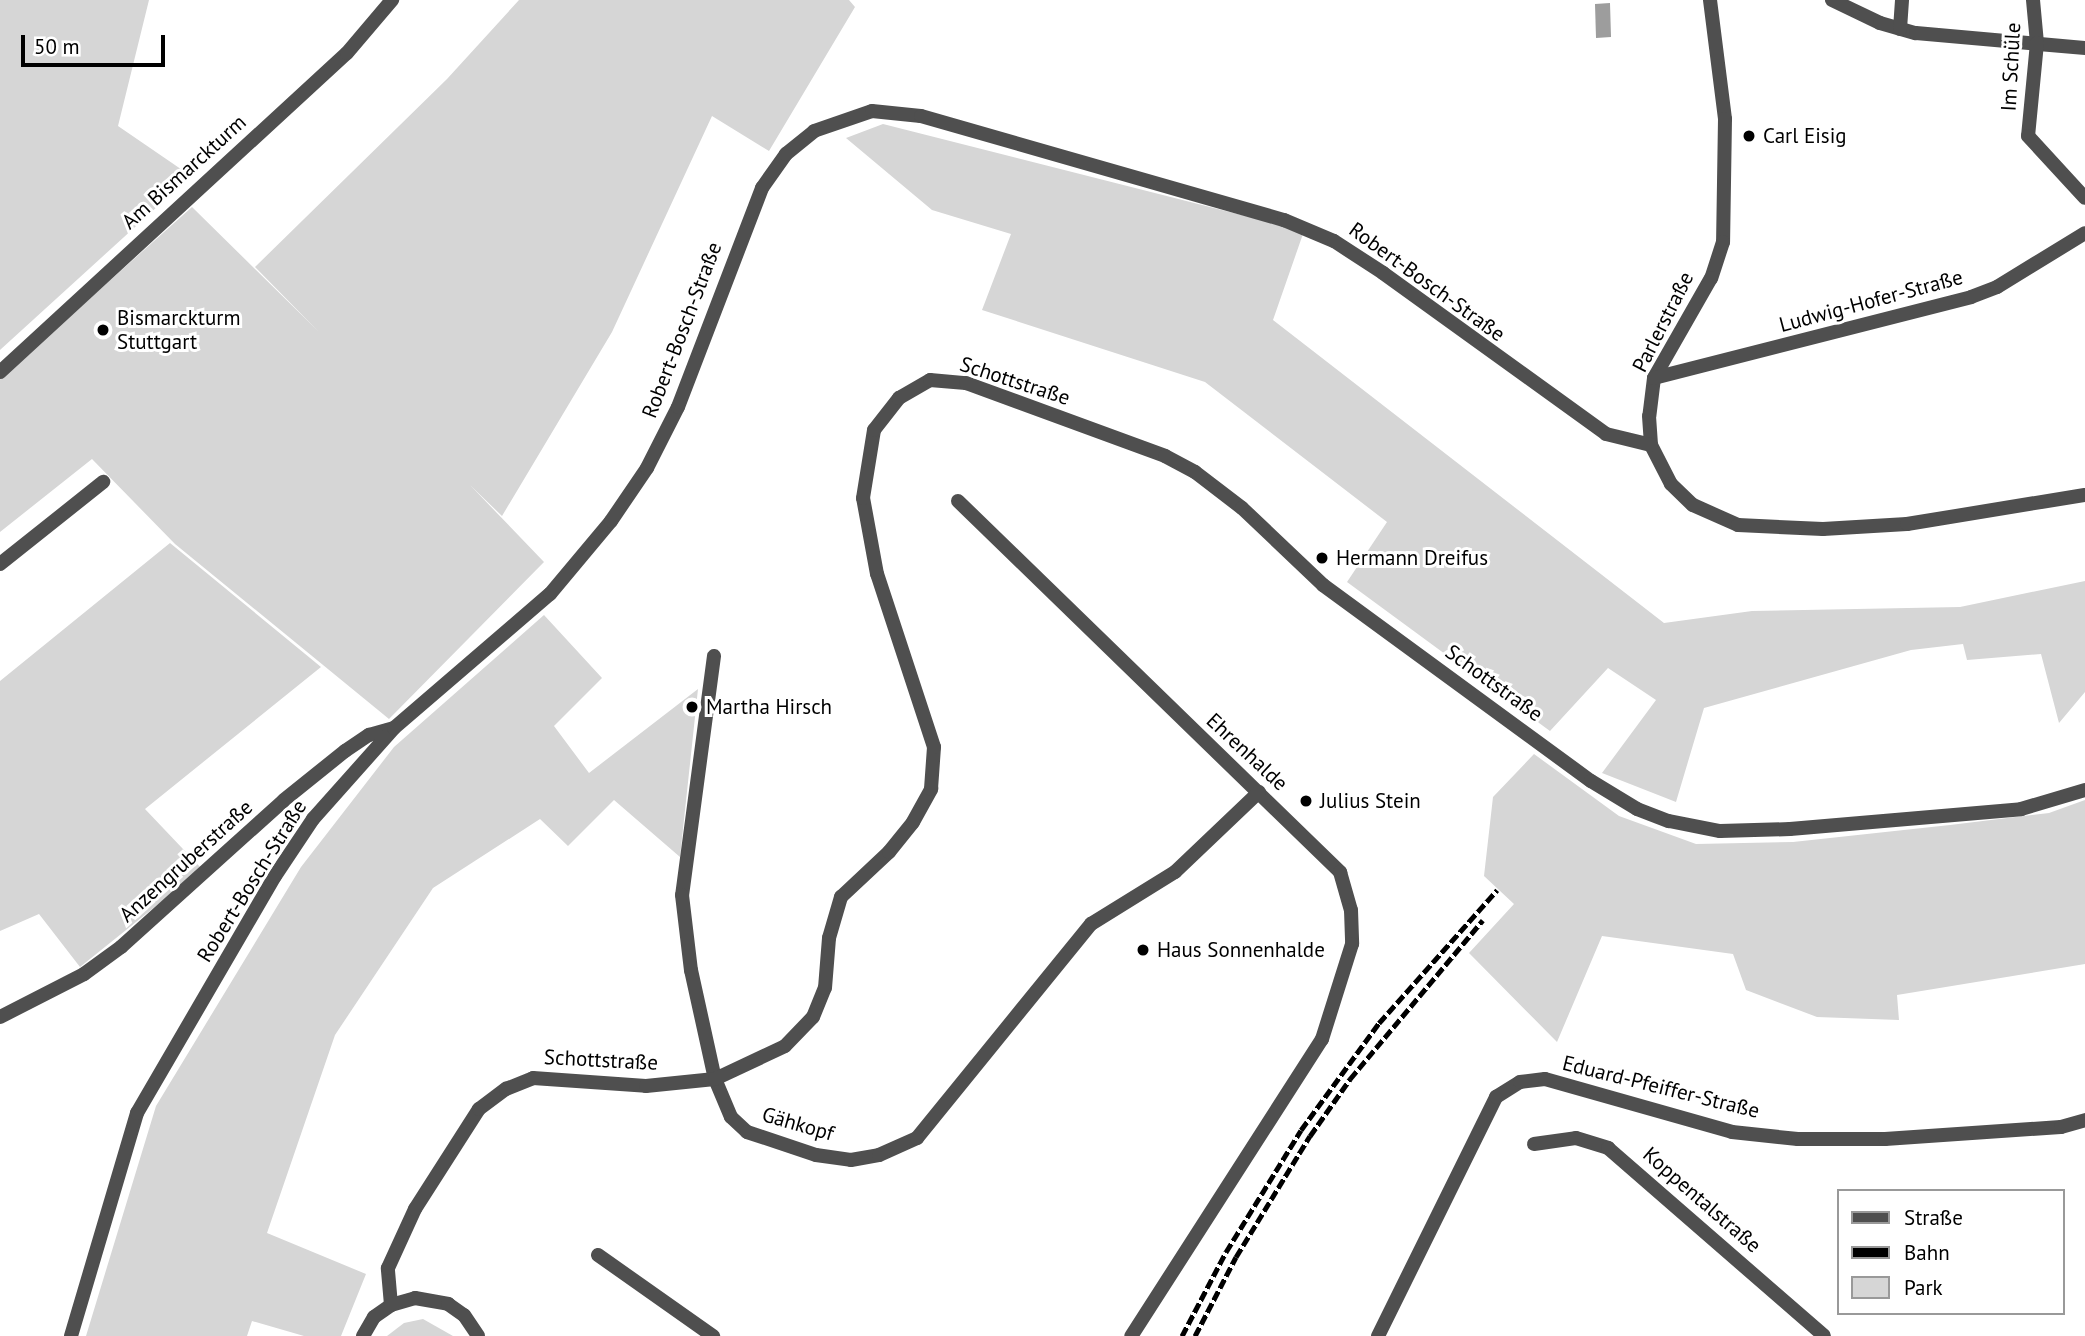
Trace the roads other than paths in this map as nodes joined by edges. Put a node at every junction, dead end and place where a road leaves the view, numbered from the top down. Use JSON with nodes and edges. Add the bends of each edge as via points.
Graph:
{"nodes":[{"id":1,"x":392,"y":0,"type":"edge"},
{"id":2,"x":1710,"y":0,"type":"edge"},
{"id":3,"x":1832,"y":0,"type":"edge"},
{"id":4,"x":1902,"y":0,"type":"edge"},
{"id":5,"x":2033,"y":0,"type":"edge"},
{"id":6,"x":1900,"y":29,"type":"junction"},
{"id":7,"x":2037,"y":43,"type":"junction"},
{"id":8,"x":2085,"y":48,"type":"edge"},
{"id":9,"x":2085,"y":198,"type":"edge"},
{"id":10,"x":2085,"y":233,"type":"edge"},
{"id":11,"x":0,"y":372,"type":"edge"},
{"id":12,"x":1654,"y":377,"type":"junction"},
{"id":13,"x":1651,"y":445,"type":"junction"},
{"id":14,"x":103,"y":482,"type":"dead end"},
{"id":15,"x":2085,"y":495,"type":"edge"},
{"id":16,"x":958,"y":501,"type":"dead end"},
{"id":17,"x":0,"y":564,"type":"edge"},
{"id":18,"x":714,"y":656,"type":"dead end"},
{"id":19,"x":394,"y":728,"type":"junction"},
{"id":20,"x":2085,"y":790,"type":"edge"},
{"id":21,"x":1259,"y":792,"type":"junction"},
{"id":22,"x":0,"y":1017,"type":"edge"},
{"id":23,"x":715,"y":1079,"type":"junction"},
{"id":24,"x":2085,"y":1120,"type":"edge"},
{"id":25,"x":1534,"y":1144,"type":"dead end"},
{"id":26,"x":598,"y":1255,"type":"dead end"},
{"id":27,"x":390,"y":1305,"type":"junction"},
{"id":28,"x":71,"y":1336,"type":"edge"},
{"id":29,"x":363,"y":1336,"type":"edge"},
{"id":30,"x":478,"y":1336,"type":"edge"},
{"id":31,"x":713,"y":1336,"type":"edge"},
{"id":32,"x":1131,"y":1336,"type":"edge"},
{"id":33,"x":1378,"y":1336,"type":"edge"},
{"id":34,"x":1824,"y":1336,"type":"edge"}],
"edges":[{"from":1,"to":11,"type":"street","name":"Am Bismarckturm","via":[[347,52]]},
{"from":2,"to":12,"type":"street","name":"Parlerstraße","via":[[1725,119],[1723,242],[1711,278]]},
{"from":3,"to":6,"type":"street"},
{"from":4,"to":6,"type":"street"},
{"from":5,"to":7,"type":"street","name":"Im Schüle"},
{"from":6,"to":7,"type":"street"},
{"from":7,"to":8,"type":"street"},
{"from":7,"to":9,"type":"street","name":"Im Schüle","via":[[2028,136]]},
{"from":10,"to":12,"type":"street","name":"Ludwig-Hofer-Straße","via":[[1997,287],[1970,298]]},
{"from":12,"to":13,"type":"street","name":"Parlerstraße","via":[[1648,416]]},
{"from":13,"to":15,"type":"street","name":"Parlerstraße","via":[[1681,495],[1712,516],[1738,525],[1822,529],[1907,524]]},
{"from":13,"to":19,"type":"street","name":"Robert-Bosch-Straße","via":[[1606,434],[1334,241],[1237,205],[921,116],[863,113],[814,131],[774,169],[740,236],[678,408],[647,468],[611,521],[550,594]]},
{"from":14,"to":17,"type":"street"},
{"from":16,"to":21,"type":"street","name":"Ehrenhalde"},
{"from":18,"to":23,"type":"street","name":"Gähkopf","via":[[682,895],[691,971]]},
{"from":19,"to":22,"type":"street","name":"Anzengruberstraße","via":[[369,735],[335,759],[112,954],[84,974]]},
{"from":19,"to":28,"type":"street","name":"Robert-Bosch-Straße","via":[[306,830],[136,1113]]},
{"from":20,"to":23,"type":"street","name":"Schottstraße","via":[[2021,809],[1790,829],[1720,831],[1669,821],[1637,809],[1591,781],[1333,593],[1195,472],[1165,456],[967,383],[930,380],[899,398],[874,430],[863,498],[877,575],[934,747],[931,789],[914,822],[889,852],[841,897],[829,937],[825,988],[813,1017],[785,1045]]},
{"from":21,"to":23,"type":"street","name":"Gähkopf","via":[[1175,872],[1091,924],[917,1138],[901,1147],[851,1160],[777,1143],[747,1132],[730,1117]]},
{"from":21,"to":32,"type":"street","name":"Ehrenhalde","via":[[1340,872],[1351,910],[1352,944],[1322,1039]]},
{"from":23,"to":27,"type":"street","name":"Schottstraße","via":[[646,1086],[533,1078],[506,1089],[479,1109],[415,1209],[388,1268]]},
{"from":24,"to":33,"type":"street","name":"Eduard-Pfeiffer-Straße","via":[[2061,1127],[1898,1138],[1798,1139],[1732,1132],[1557,1082],[1520,1082],[1496,1097]]},
{"from":25,"to":34,"type":"street","name":"Koppentalstraße","via":[[1576,1138],[1608,1148]]},
{"from":26,"to":31,"type":"street"},
{"from":27,"to":29,"type":"street","via":[[374,1317]]},
{"from":27,"to":30,"type":"street","via":[[415,1298],[448,1304],[464,1315]]}]}
